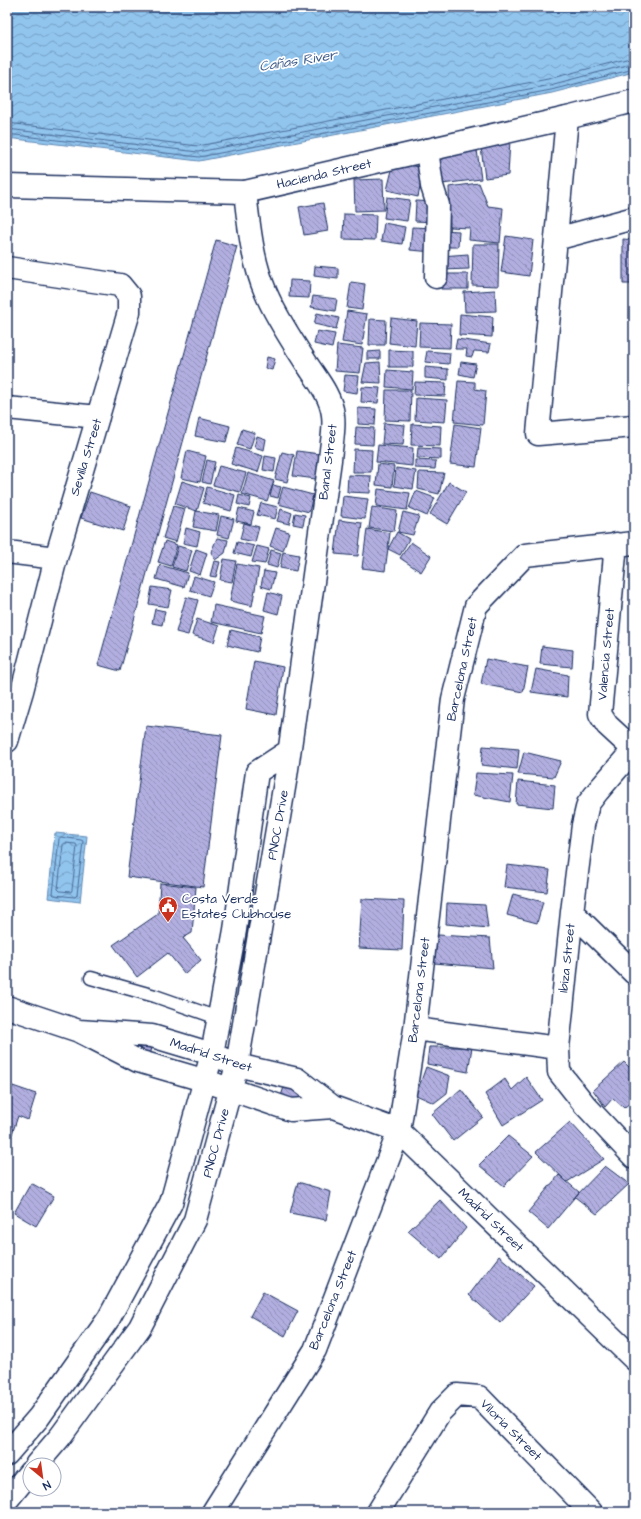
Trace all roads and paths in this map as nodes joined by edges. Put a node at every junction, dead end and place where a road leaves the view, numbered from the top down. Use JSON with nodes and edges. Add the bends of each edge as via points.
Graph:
{"nodes":[{"id":1,"x":634,"y":101,"type":"edge"},
{"id":2,"x":567,"y":118,"type":"junction"},
{"id":3,"x":427,"y":150,"type":"junction"},
{"id":4,"x":7,"y":186,"type":"edge"},
{"id":5,"x":245,"y":192,"type":"junction"},
{"id":6,"x":634,"y":218,"type":"edge"},
{"id":7,"x":556,"y":239,"type":"junction"},
{"id":8,"x":7,"y":268,"type":"edge"},
{"id":9,"x":436,"y":276,"type":"dead end"},
{"id":10,"x":7,"y":408,"type":"edge"},
{"id":11,"x":98,"y":418,"type":"junction"},
{"id":12,"x":634,"y":426,"type":"edge"},
{"id":13,"x":625,"y":544,"type":"edge"},
{"id":14,"x":7,"y":552,"type":"edge"},
{"id":15,"x":56,"y":558,"type":"junction"},
{"id":16,"x":15,"y":690,"type":"edge"},
{"id":17,"x":7,"y":741,"type":"edge"},
{"id":18,"x":634,"y":749,"type":"edge"},
{"id":19,"x":289,"y":751,"type":"junction"},
{"id":20,"x":257,"y":772,"type":"junction"},
{"id":21,"x":286,"y":776,"type":"junction"},
{"id":22,"x":572,"y":912,"type":"junction"},
{"id":23,"x":634,"y":973,"type":"edge"},
{"id":24,"x":91,"y":978,"type":"dead end"},
{"id":25,"x":7,"y":1007,"type":"edge"},
{"id":26,"x":218,"y":1018,"type":"junction"},
{"id":27,"x":415,"y":1029,"type":"junction"},
{"id":28,"x":79,"y":1031,"type":"junction"},
{"id":29,"x":558,"y":1048,"type":"junction"},
{"id":30,"x":212,"y":1054,"type":"junction"},
{"id":31,"x":237,"y":1065,"type":"junction"},
{"id":32,"x":203,"y":1080,"type":"junction"},
{"id":33,"x":230,"y":1090,"type":"junction"},
{"id":34,"x":333,"y":1107,"type":"junction"},
{"id":35,"x":399,"y":1131,"type":"junction"},
{"id":36,"x":634,"y":1157,"type":"edge"},
{"id":37,"x":634,"y":1359,"type":"edge"},
{"id":38,"x":7,"y":1454,"type":"edge"},
{"id":39,"x":43,"y":1457,"type":"edge"},
{"id":40,"x":22,"y":1482,"type":"edge"},
{"id":41,"x":7,"y":1500,"type":"edge"},
{"id":42,"x":383,"y":1510,"type":"edge"},
{"id":43,"x":213,"y":1512,"type":"edge"},
{"id":44,"x":591,"y":1512,"type":"edge"}],
"edges":[{"from":1,"to":2,"type":"street","name":"Hacienda Street"},
{"from":2,"to":3,"type":"street","name":"Hacienda Street"},
{"from":2,"to":7,"type":"street"},
{"from":3,"to":5,"type":"street","name":"Hacienda Street"},
{"from":3,"to":9,"type":"street","via":[[432,186],[438,205]]},
{"from":4,"to":5,"type":"street","name":"Hacienda Street"},
{"from":5,"to":19,"type":"street","name":"Banal Street","via":[[251,237],[265,291],[275,314],[327,396],[334,425]]},
{"from":6,"to":7,"type":"street"},
{"from":7,"to":12,"type":"street","via":[[538,434]]},
{"from":8,"to":11,"type":"street","name":"Sevilla Street","via":[[120,285],[129,296],[129,312]]},
{"from":10,"to":11,"type":"street"},
{"from":11,"to":15,"type":"street","name":"Sevilla Street"},
{"from":13,"to":18,"type":"street","name":"Valencia Street","via":[[600,714],[607,725]]},
{"from":13,"to":27,"type":"street","name":"Barcelona Street","via":[[525,555],[476,606],[453,699]]},
{"from":14,"to":15,"type":"street"},
{"from":15,"to":16,"type":"street","name":"Sevilla Street"},
{"from":16,"to":17,"type":"street","name":"Sevilla Street"},
{"from":18,"to":22,"type":"street","name":"Ibiza Street","via":[[588,804]]},
{"from":19,"to":20,"type":"street"},
{"from":19,"to":21,"type":"street","name":"PNOC Drive"},
{"from":20,"to":21,"type":"street","name":"PNOC Drive"},
{"from":20,"to":26,"type":"street","name":"PNOC Drive","via":[[236,930]]},
{"from":21,"to":31,"type":"street","name":"PNOC Drive"},
{"from":22,"to":23,"type":"street"},
{"from":22,"to":29,"type":"street","name":"Ibiza Street"},
{"from":24,"to":26,"type":"lane","via":[[155,996]]},
{"from":25,"to":28,"type":"street","name":"Madrid Street"},
{"from":26,"to":30,"type":"street","name":"PNOC Drive"},
{"from":27,"to":29,"type":"street"},
{"from":27,"to":35,"type":"street","name":"Barcelona Street"},
{"from":28,"to":30,"type":"street","name":"Madrid Street","via":[[152,1036]]},
{"from":28,"to":32,"type":"street","name":"Madrid Street","via":[[138,1061]]},
{"from":29,"to":36,"type":"street","name":"Ibiza Street","via":[[560,1072],[585,1105]]},
{"from":30,"to":31,"type":"street","name":"Madrid Street"},
{"from":30,"to":32,"type":"street","name":"PNOC Drive"},
{"from":31,"to":33,"type":"street","name":"PNOC Drive"},
{"from":31,"to":34,"type":"street","name":"Madrid Street","via":[[297,1079]]},
{"from":32,"to":33,"type":"street","name":"Madrid Street"},
{"from":32,"to":38,"type":"street","name":"PNOC Drive","via":[[171,1203],[109,1318],[39,1418]]},
{"from":33,"to":34,"type":"street","name":"Madrid Street","via":[[291,1110]]},
{"from":33,"to":39,"type":"street","name":"PNOC Drive","via":[[195,1220],[144,1321]]},
{"from":34,"to":35,"type":"street","name":"Madrid Street"},
{"from":35,"to":37,"type":"street","name":"Madrid Street"},
{"from":35,"to":43,"type":"street","name":"Barcelona Street","via":[[315,1350]]},
{"from":40,"to":41,"type":"street"},
{"from":42,"to":44,"type":"street","name":"Viloria Street","via":[[440,1412],[457,1395],[479,1397]]}]}
